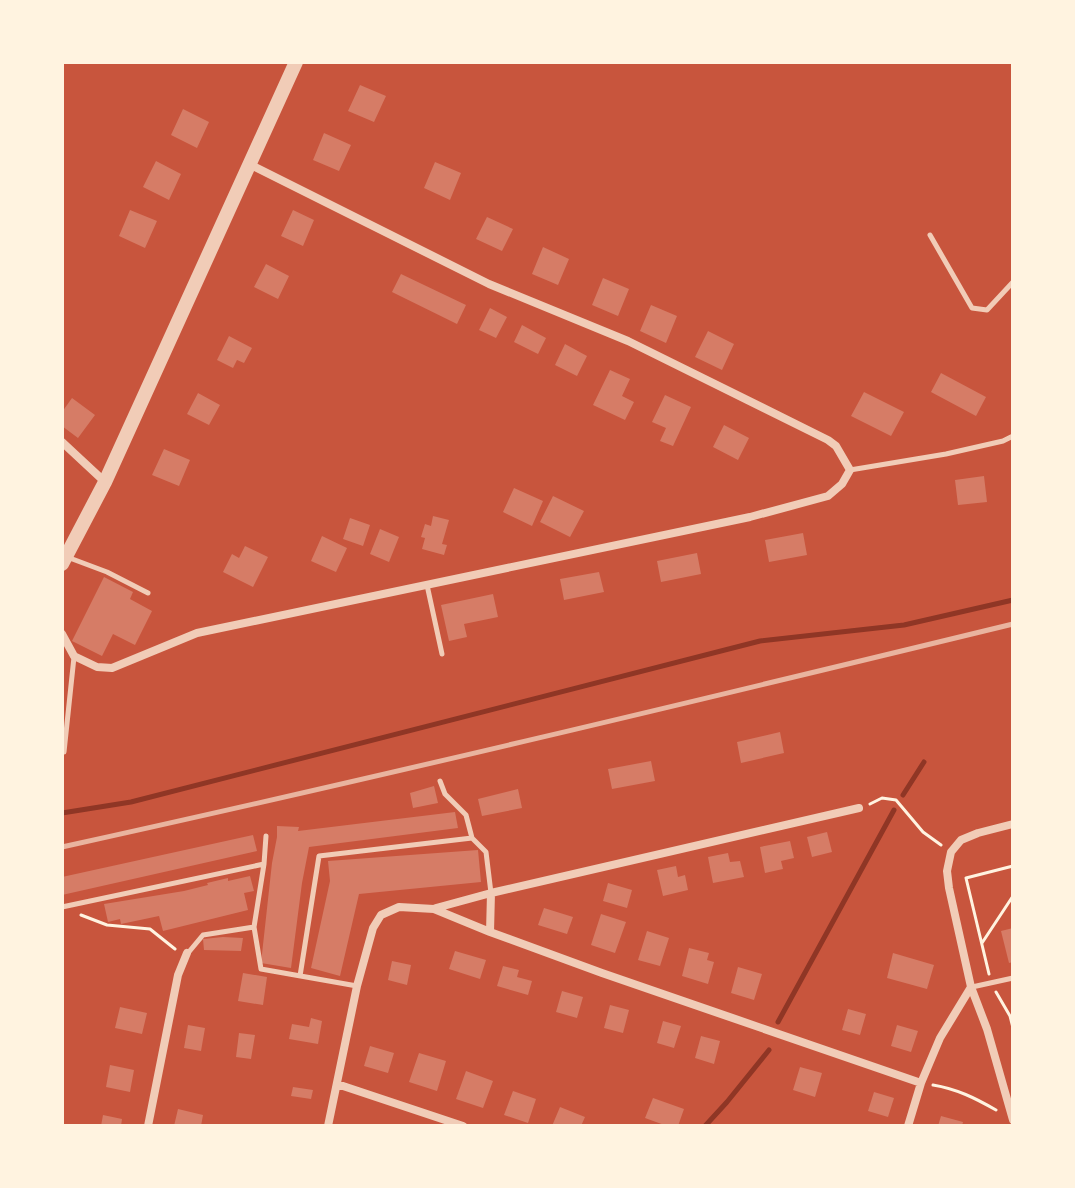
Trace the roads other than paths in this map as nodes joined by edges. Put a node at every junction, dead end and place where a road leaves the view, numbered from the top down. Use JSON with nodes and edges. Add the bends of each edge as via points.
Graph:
{"nodes":[{"id":1,"x":296,"y":62,"type":"edge"},
{"id":2,"x":249,"y":164,"type":"junction"},
{"id":3,"x":930,"y":235,"type":"dead end"},
{"id":4,"x":1013,"y":282,"type":"edge"},
{"id":5,"x":1013,"y":436,"type":"edge"},
{"id":6,"x":62,"y":442,"type":"edge"},
{"id":7,"x":850,"y":470,"type":"junction"},
{"id":8,"x":105,"y":482,"type":"junction"},
{"id":9,"x":64,"y":560,"type":"edge"},
{"id":10,"x":427,"y":584,"type":"junction"},
{"id":11,"x":148,"y":593,"type":"dead end"},
{"id":12,"x":62,"y":634,"type":"edge"},
{"id":13,"x":442,"y":654,"type":"dead end"},
{"id":14,"x":74,"y":656,"type":"junction"},
{"id":15,"x":64,"y":752,"type":"dead end"},
{"id":16,"x":440,"y":781,"type":"dead end"},
{"id":17,"x":859,"y":808,"type":"road end"},
{"id":18,"x":1013,"y":824,"type":"edge"},
{"id":19,"x":266,"y":836,"type":"dead end"},
{"id":20,"x":472,"y":838,"type":"junction"},
{"id":21,"x":264,"y":864,"type":"junction"},
{"id":22,"x":491,"y":893,"type":"junction"},
{"id":23,"x":62,"y":907,"type":"edge"},
{"id":24,"x":434,"y":909,"type":"junction"},
{"id":25,"x":254,"y":927,"type":"junction"},
{"id":26,"x":490,"y":932,"type":"junction"},
{"id":27,"x":187,"y":953,"type":"joint"},
{"id":28,"x":300,"y":976,"type":"junction"},
{"id":29,"x":1013,"y":978,"type":"edge"},
{"id":30,"x":357,"y":986,"type":"junction"},
{"id":31,"x":971,"y":987,"type":"junction"},
{"id":32,"x":921,"y":1083,"type":"junction"},
{"id":33,"x":337,"y":1084,"type":"junction"},
{"id":34,"x":1013,"y":1120,"type":"edge"},
{"id":35,"x":148,"y":1126,"type":"edge"},
{"id":36,"x":328,"y":1126,"type":"edge"},
{"id":37,"x":463,"y":1126,"type":"edge"},
{"id":38,"x":908,"y":1126,"type":"edge"}],
"edges":[{"from":1,"to":2,"type":"street"},
{"from":2,"to":7,"type":"street","via":[[489,284],[628,341],[828,440]]},
{"from":2,"to":8,"type":"street"},
{"from":3,"to":4,"type":"lane","via":[[972,308],[987,310]]},
{"from":5,"to":7,"type":"lane"},
{"from":6,"to":8,"type":"street"},
{"from":7,"to":10,"type":"street","via":[[828,496]]},
{"from":8,"to":9,"type":"street"},
{"from":9,"to":11,"type":"lane","via":[[107,572]]},
{"from":10,"to":13,"type":"lane"},
{"from":10,"to":14,"type":"street","via":[[197,633],[112,668]]},
{"from":12,"to":14,"type":"street"},
{"from":14,"to":15,"type":"lane"},
{"from":16,"to":20,"type":"lane","via":[[466,815]]},
{"from":17,"to":22,"type":"street"},
{"from":18,"to":31,"type":"street","via":[[961,840],[951,852],[949,888]]},
{"from":19,"to":21,"type":"lane"},
{"from":20,"to":22,"type":"lane","via":[[486,852]]},
{"from":20,"to":28,"type":"lane","via":[[319,856]]},
{"from":21,"to":23,"type":"lane"},
{"from":21,"to":25,"type":"lane"},
{"from":22,"to":24,"type":"street"},
{"from":22,"to":26,"type":"street"},
{"from":24,"to":26,"type":"street"},
{"from":24,"to":30,"type":"street","via":[[399,907],[381,915]]},
{"from":25,"to":27,"type":"lane","via":[[203,935]]},
{"from":25,"to":28,"type":"lane","via":[[261,969]]},
{"from":26,"to":32,"type":"street"},
{"from":27,"to":35,"type":"street"},
{"from":28,"to":30,"type":"lane"},
{"from":29,"to":31,"type":"lane"},
{"from":30,"to":33,"type":"street"},
{"from":31,"to":32,"type":"street"},
{"from":31,"to":34,"type":"street"},
{"from":32,"to":38,"type":"street"},
{"from":33,"to":36,"type":"street"},
{"from":33,"to":37,"type":"street"}]}
